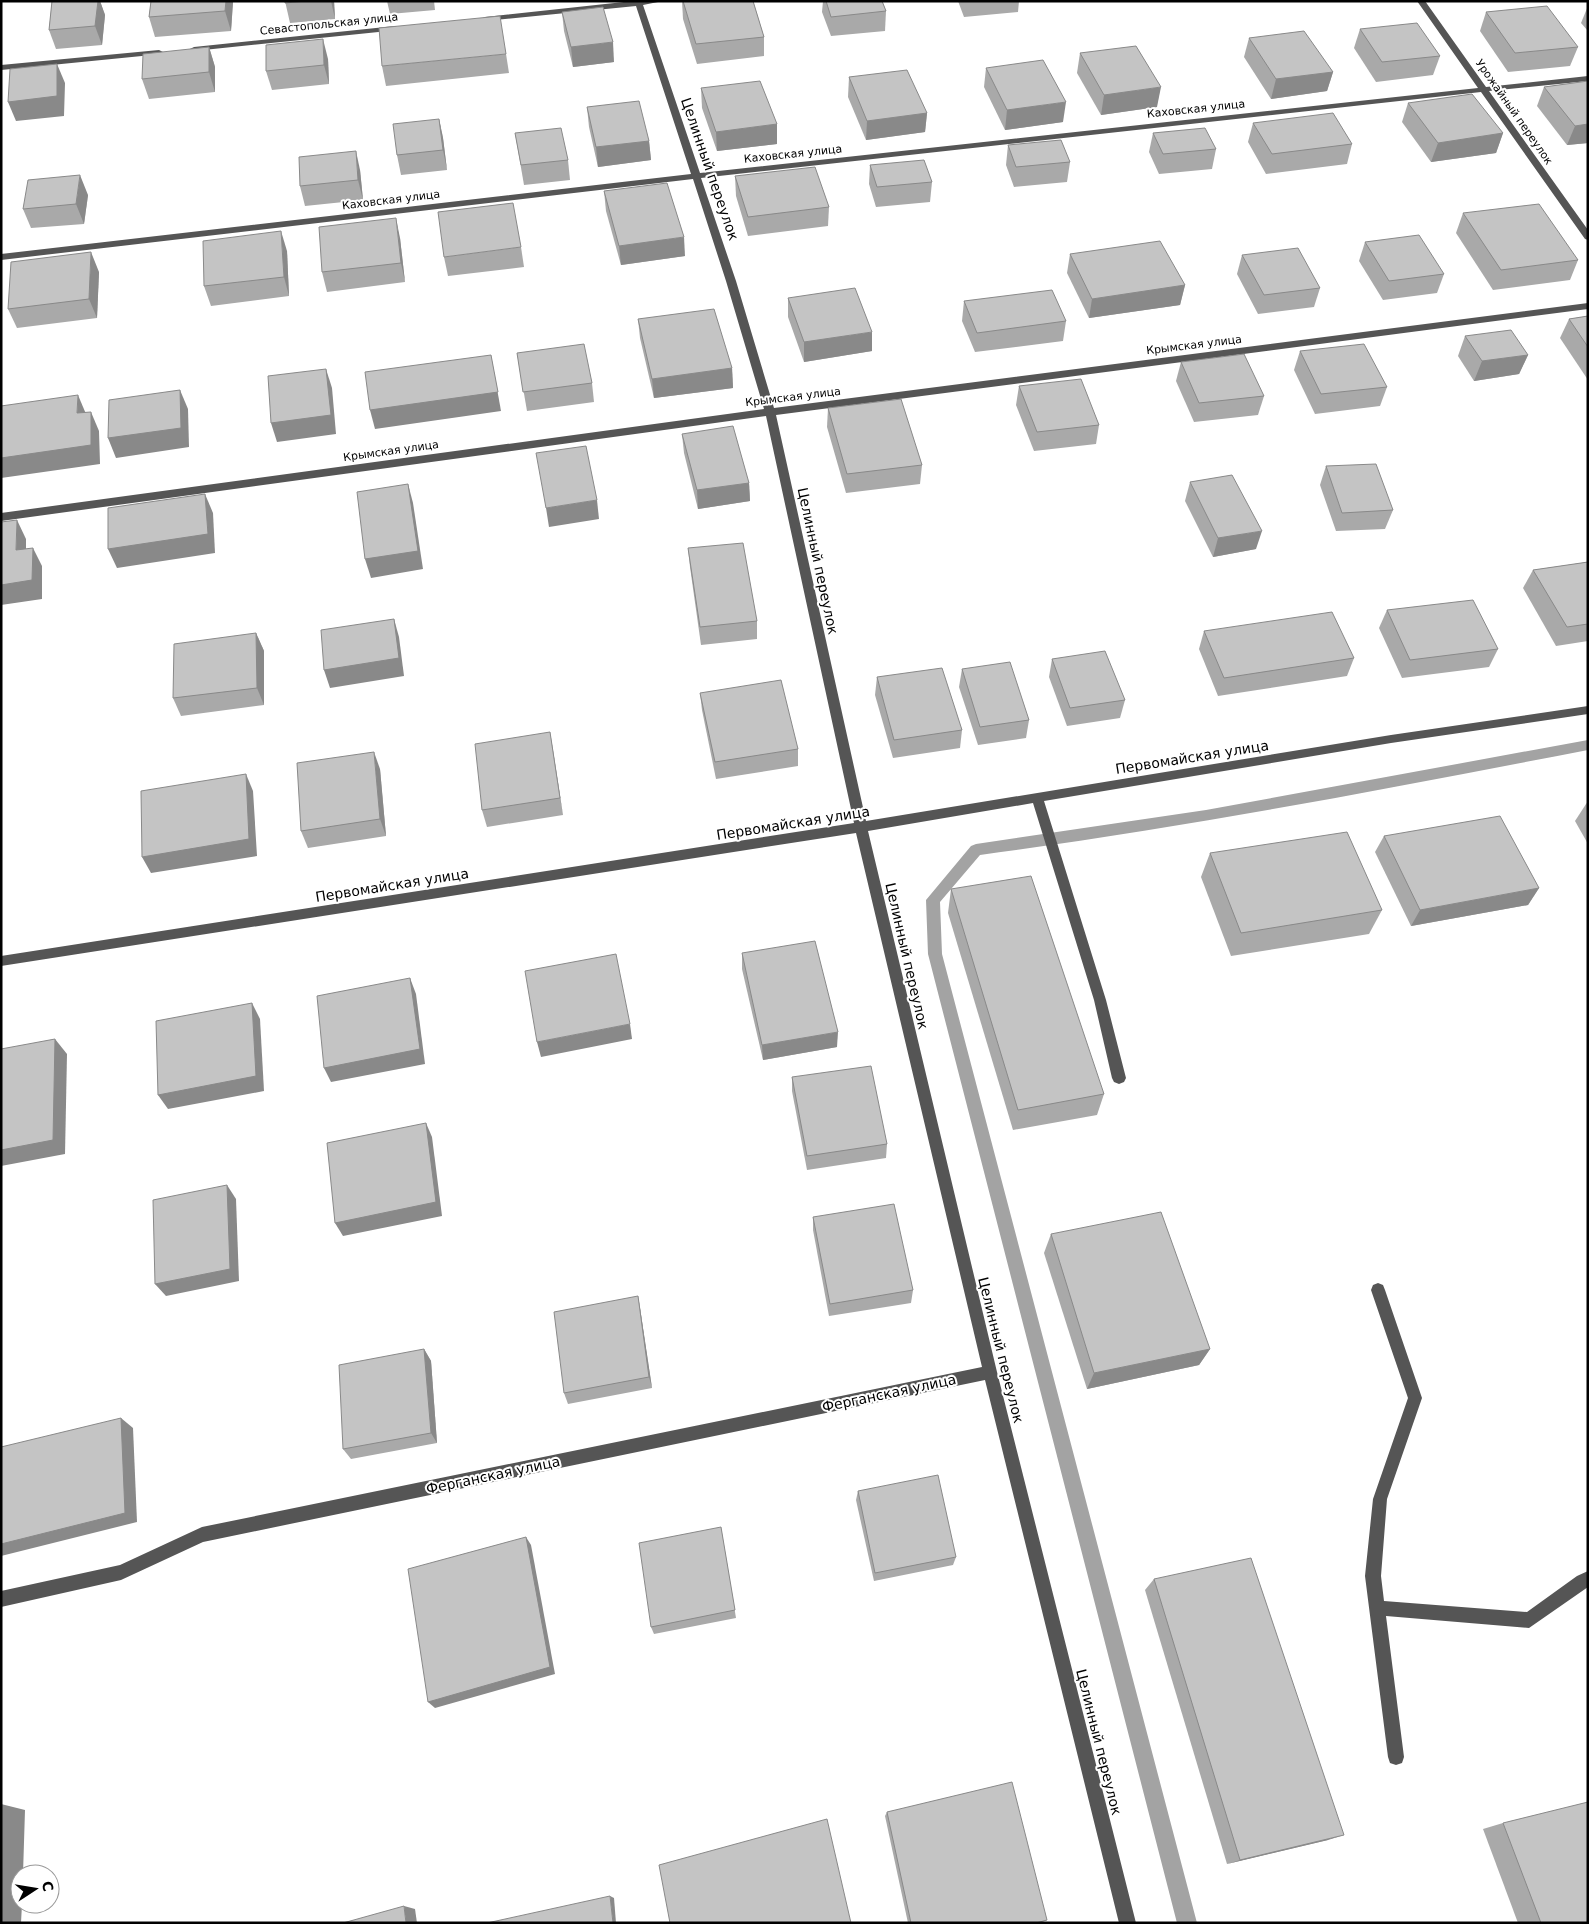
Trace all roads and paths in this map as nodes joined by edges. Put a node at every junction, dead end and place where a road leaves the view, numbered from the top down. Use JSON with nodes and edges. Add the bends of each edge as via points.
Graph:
{"nodes":[{"id":1,"x":659,"y":1,"type":"edge"},
{"id":2,"x":1421,"y":1,"type":"edge"},
{"id":3,"x":638,"y":2,"type":"edge"},
{"id":4,"x":472,"y":20,"type":"edge"},
{"id":5,"x":403,"y":27,"type":"edge"},
{"id":6,"x":188,"y":49,"type":"edge"},
{"id":7,"x":168,"y":51,"type":"edge"},
{"id":8,"x":1,"y":68,"type":"edge"},
{"id":9,"x":1588,"y":78,"type":"edge"},
{"id":10,"x":1484,"y":88,"type":"junction"},
{"id":11,"x":696,"y":176,"type":"junction"},
{"id":12,"x":1588,"y":220,"type":"edge"},
{"id":13,"x":1577,"y":222,"type":"junction"},
{"id":14,"x":1588,"y":237,"type":"edge"},
{"id":15,"x":1,"y":257,"type":"edge"},
{"id":16,"x":1588,"y":306,"type":"edge"},
{"id":17,"x":770,"y":412,"type":"junction"},
{"id":18,"x":1,"y":517,"type":"edge"},
{"id":19,"x":1588,"y":710,"type":"edge"},
{"id":20,"x":1037,"y":798,"type":"junction"},
{"id":21,"x":861,"y":827,"type":"junction"},
{"id":22,"x":1,"y":961,"type":"edge"},
{"id":23,"x":1119,"y":1078,"type":"dead end"},
{"id":24,"x":1378,"y":1290,"type":"dead end"},
{"id":25,"x":990,"y":1372,"type":"junction"},
{"id":26,"x":1588,"y":1579,"type":"edge"},
{"id":27,"x":1,"y":1599,"type":"edge"},
{"id":28,"x":1378,"y":1608,"type":"junction"},
{"id":29,"x":1396,"y":1757,"type":"dead end"},
{"id":30,"x":1128,"y":1923,"type":"edge"}],
"edges":[{"from":1,"to":3,"type":"street"},
{"from":2,"to":10,"type":"street","name":"Урожайный переулок"},
{"from":3,"to":4,"type":"street"},
{"from":3,"to":11,"type":"street","name":"Целинный переулок"},
{"from":5,"to":6,"type":"street","name":"Севастопольская улица"},
{"from":7,"to":8,"type":"street"},
{"from":9,"to":10,"type":"street","name":"Каховская улица"},
{"from":10,"to":11,"type":"street","name":"Каховская улица"},
{"from":10,"to":13,"type":"street","name":"Урожайный переулок"},
{"from":11,"to":15,"type":"street","name":"Каховская улица"},
{"from":11,"to":17,"type":"street","name":"Целинный переулок"},
{"from":12,"to":13,"type":"street"},
{"from":13,"to":14,"type":"street","name":"Урожайный переулок"},
{"from":16,"to":17,"type":"street","name":"Крымская улица"},
{"from":17,"to":18,"type":"street","name":"Крымская улица"},
{"from":17,"to":21,"type":"street","name":"Целинный переулок"},
{"from":19,"to":20,"type":"street","name":"Первомайская улица","via":[[1391,738]]},
{"from":20,"to":21,"type":"street","name":"Первомайская улица"},
{"from":20,"to":23,"type":"street","via":[[1100,1000]]},
{"from":21,"to":22,"type":"street","name":"Первомайская улица"},
{"from":21,"to":25,"type":"street","name":"Целинный переулок"},
{"from":24,"to":28,"type":"street","via":[[1415,1398],[1380,1499],[1373,1576]]},
{"from":25,"to":27,"type":"street","name":"Ферганская улица","via":[[202,1535],[121,1572]]},
{"from":25,"to":30,"type":"street","name":"Целинный переулок"},
{"from":26,"to":28,"type":"street","via":[[1529,1620]]},
{"from":28,"to":29,"type":"street"}]}
